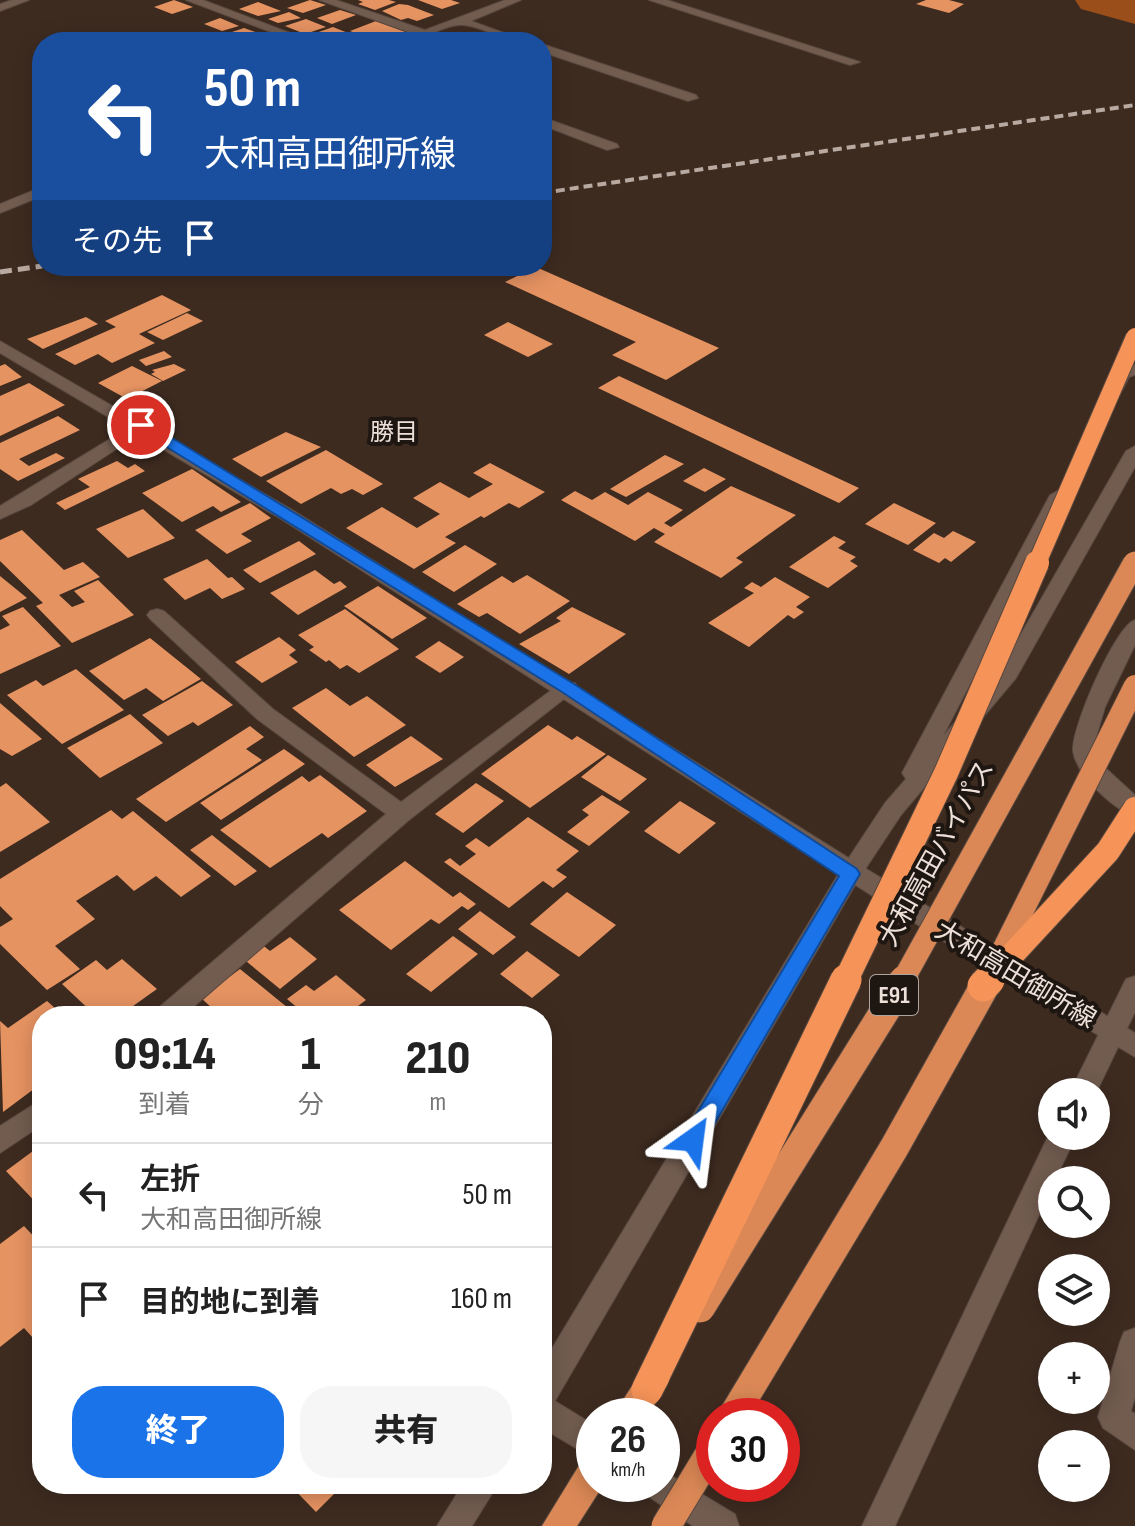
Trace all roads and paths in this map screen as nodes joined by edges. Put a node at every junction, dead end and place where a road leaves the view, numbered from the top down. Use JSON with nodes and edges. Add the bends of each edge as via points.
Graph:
{"nodes":[{"id":1,"x":23,"y":0,"type":"edge"},
{"id":2,"x":192,"y":0,"type":"edge"},
{"id":3,"x":325,"y":0,"type":"edge"},
{"id":4,"x":515,"y":0,"type":"edge"},
{"id":5,"x":655,"y":0,"type":"edge"},
{"id":6,"x":0,"y":8,"type":"edge"},
{"id":7,"x":460,"y":21,"type":"junction"},
{"id":8,"x":280,"y":32,"type":"edge"},
{"id":9,"x":419,"y":32,"type":"edge"},
{"id":10,"x":430,"y":32,"type":"edge"},
{"id":11,"x":493,"y":32,"type":"edge"},
{"id":12,"x":552,"y":51,"type":"edge"},
{"id":13,"x":854,"y":62,"type":"dead end"},
{"id":14,"x":692,"y":98,"type":"dead end"},
{"id":15,"x":552,"y":125,"type":"edge"},
{"id":16,"x":612,"y":147,"type":"dead end"},
{"id":17,"x":32,"y":195,"type":"edge"},
{"id":18,"x":0,"y":209,"type":"edge"},
{"id":19,"x":1135,"y":337,"type":"edge"},
{"id":20,"x":0,"y":346,"type":"edge"},
{"id":21,"x":1135,"y":370,"type":"edge"},
{"id":22,"x":141,"y":425,"type":"junction"},
{"id":23,"x":1131,"y":460,"type":"edge"},
{"id":24,"x":0,"y":513,"type":"edge"},
{"id":25,"x":1135,"y":560,"type":"edge"},
{"id":26,"x":157,"y":615,"type":"dead end"},
{"id":27,"x":1135,"y":626,"type":"edge"},
{"id":28,"x":1135,"y":686,"type":"edge"},
{"id":29,"x":568,"y":688,"type":"junction"},
{"id":30,"x":1135,"y":808,"type":"edge"},
{"id":31,"x":893,"y":809,"type":"junction"},
{"id":32,"x":401,"y":814,"type":"junction"},
{"id":33,"x":850,"y":874,"type":"junction"},
{"id":34,"x":983,"y":986,"type":"junction"},
{"id":35,"x":1135,"y":986,"type":"edge"},
{"id":36,"x":178,"y":1006,"type":"edge"},
{"id":37,"x":1111,"y":1032,"type":"junction"},
{"id":38,"x":1135,"y":1046,"type":"edge"},
{"id":39,"x":1090,"y":1078,"type":"edge"},
{"id":40,"x":32,"y":1117,"type":"edge"},
{"id":41,"x":0,"y":1141,"type":"edge"},
{"id":42,"x":1055,"y":1150,"type":"edge"},
{"id":43,"x":1135,"y":1342,"type":"edge"},
{"id":44,"x":552,"y":1377,"type":"edge"},
{"id":45,"x":647,"y":1390,"type":"junction"},
{"id":46,"x":642,"y":1398,"type":"edge"},
{"id":47,"x":744,"y":1398,"type":"edge"},
{"id":48,"x":552,"y":1416,"type":"edge"},
{"id":49,"x":576,"y":1432,"type":"edge"},
{"id":50,"x":1135,"y":1434,"type":"edge"},
{"id":51,"x":696,"y":1477,"type":"edge"},
{"id":52,"x":475,"y":1494,"type":"edge"},
{"id":53,"x":576,"y":1498,"type":"edge"},
{"id":54,"x":680,"y":1499,"type":"edge"},
{"id":55,"x":453,"y":1526,"type":"edge"},
{"id":56,"x":558,"y":1526,"type":"edge"},
{"id":57,"x":666,"y":1526,"type":"edge"},
{"id":58,"x":723,"y":1526,"type":"edge"},
{"id":59,"x":878,"y":1526,"type":"edge"}],
"edges":[{"from":1,"to":6,"type":"street"},
{"from":2,"to":8,"type":"street"},
{"from":3,"to":9,"type":"street"},
{"from":4,"to":7,"type":"street"},
{"from":5,"to":13,"type":"street"},
{"from":7,"to":10,"type":"street"},
{"from":7,"to":11,"type":"street"},
{"from":12,"to":14,"type":"street"},
{"from":15,"to":16,"type":"street"},
{"from":17,"to":18,"type":"street"},
{"from":19,"to":45,"type":"highway","bridge":true,"via":[[946,773]]},
{"from":20,"to":22,"type":"street","name":"大和高田御所線"},
{"from":21,"to":31,"type":"street","via":[[1123,374]]},
{"from":22,"to":24,"type":"street"},
{"from":22,"to":29,"type":"street","name":"大和高田御所線"},
{"from":23,"to":31,"type":"street","via":[[1009,673]]},
{"from":25,"to":45,"type":"highway","name":"大和高田バイパス","number":"E91","bridge":true,"via":[[911,968]]},
{"from":26,"to":32,"type":"street","via":[[265,714]]},
{"from":27,"to":30,"type":"street","via":[[1090,720],[1084,753]]},
{"from":28,"to":34,"type":"highway","bridge":true},
{"from":29,"to":32,"type":"street"},
{"from":29,"to":33,"type":"street","name":"大和高田御所線"},
{"from":30,"to":34,"type":"highway","bridge":true,"via":[[1108,851]]},
{"from":31,"to":33,"type":"street"},
{"from":32,"to":36,"type":"street"},
{"from":33,"to":37,"type":"street","name":"大和高田御所線"},
{"from":33,"to":44,"type":"street"},
{"from":34,"to":47,"type":"highway","bridge":true},
{"from":35,"to":37,"type":"street"},
{"from":37,"to":38,"type":"street","name":"大和高田御所線"},
{"from":37,"to":39,"type":"street"},
{"from":40,"to":41,"type":"street"},
{"from":42,"to":59,"type":"street"},
{"from":43,"to":50,"type":"street","via":[[1114,1417]]},
{"from":45,"to":46,"type":"highway","name":"大和高田バイパス","number":"E91","bridge":true},
{"from":48,"to":49,"type":"street"},
{"from":51,"to":57,"type":"highway","bridge":true},
{"from":52,"to":55,"type":"street"},
{"from":53,"to":56,"type":"highway"},
{"from":54,"to":58,"type":"street"}]}
